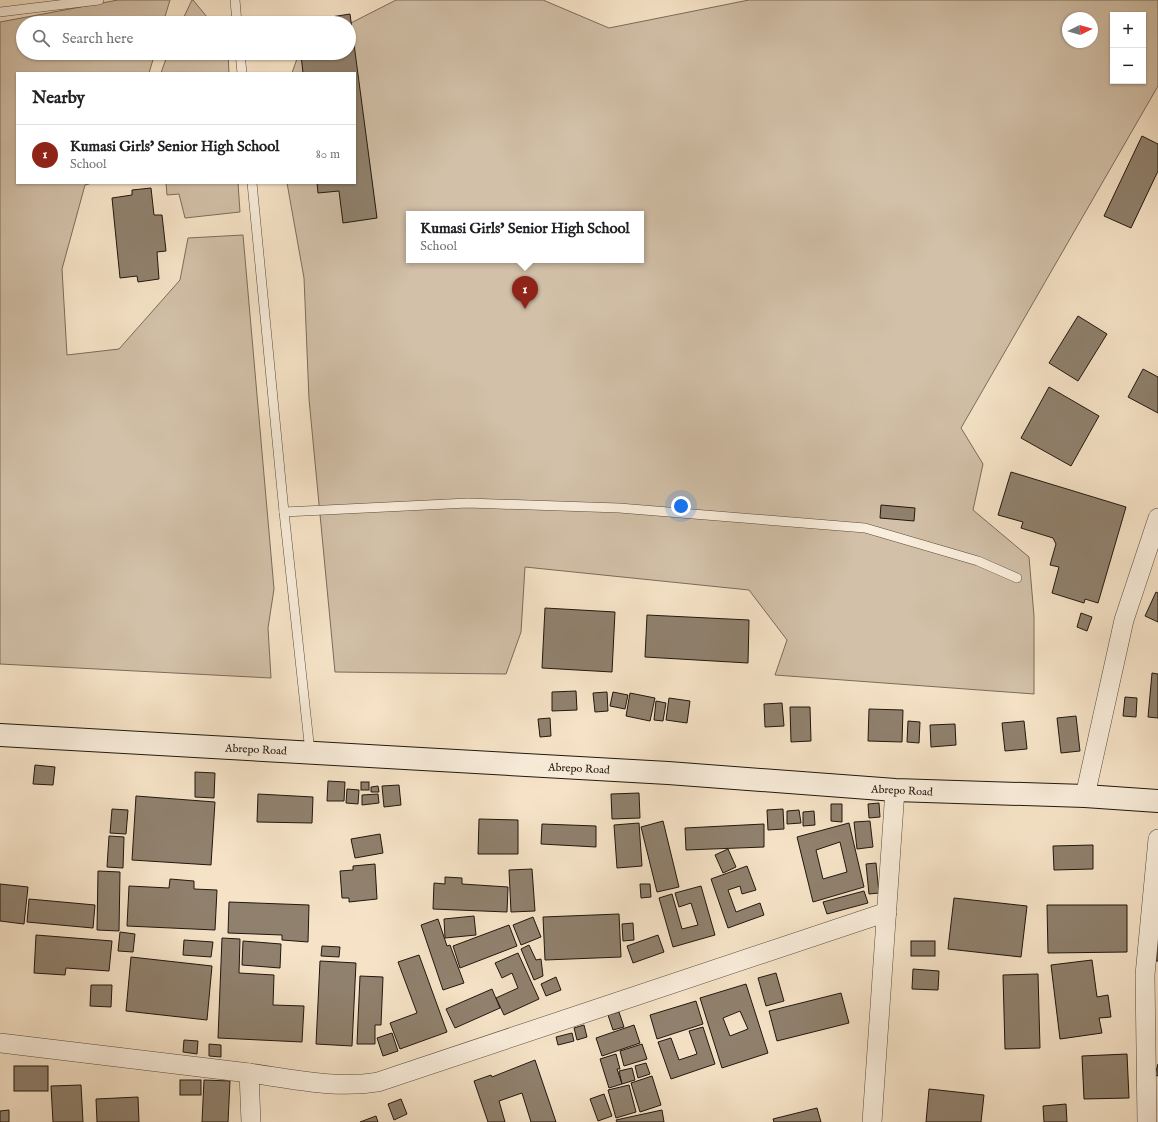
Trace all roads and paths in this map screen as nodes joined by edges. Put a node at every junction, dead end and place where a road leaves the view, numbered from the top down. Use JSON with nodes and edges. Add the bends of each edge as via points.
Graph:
{"nodes":[{"id":1,"x":99,"y":0,"type":"edge"},
{"id":2,"x":235,"y":0,"type":"edge"},
{"id":3,"x":0,"y":12,"type":"edge"},
{"id":4,"x":236,"y":16,"type":"edge"},
{"id":5,"x":241,"y":60,"type":"edge"},
{"id":6,"x":242,"y":72,"type":"edge"},
{"id":7,"x":252,"y":184,"type":"edge"},
{"id":8,"x":284,"y":512,"type":"junction"},
{"id":9,"x":1158,"y":518,"type":"edge"},
{"id":10,"x":1018,"y":578,"type":"dead end"},
{"id":11,"x":0,"y":735,"type":"edge"},
{"id":12,"x":310,"y":752,"type":"junction"},
{"id":13,"x":895,"y":790,"type":"junction"},
{"id":14,"x":1085,"y":796,"type":"junction"},
{"id":15,"x":1158,"y":800,"type":"edge"},
{"id":16,"x":1158,"y":839,"type":"edge"},
{"id":17,"x":1157,"y":863,"type":"edge"},
{"id":18,"x":887,"y":912,"type":"junction"},
{"id":19,"x":0,"y":1043,"type":"edge"},
{"id":20,"x":249,"y":1073,"type":"junction"},
{"id":21,"x":251,"y":1122,"type":"edge"},
{"id":22,"x":872,"y":1122,"type":"edge"},
{"id":23,"x":1147,"y":1122,"type":"edge"}],
"edges":[{"from":1,"to":3,"type":"lane"},
{"from":2,"to":4,"type":"lane"},
{"from":5,"to":6,"type":"lane"},
{"from":7,"to":8,"type":"lane"},
{"from":8,"to":10,"type":"lane","via":[[468,503],[619,508],[865,528],[978,561]]},
{"from":8,"to":12,"type":"lane"},
{"from":9,"to":14,"type":"street","via":[[1124,620]]},
{"from":11,"to":12,"type":"main road","name":"Abrepo Road"},
{"from":12,"to":13,"type":"main road","name":"Abrepo Road","via":[[668,773]]},
{"from":13,"to":14,"type":"main road","name":"Abrepo Road"},
{"from":13,"to":18,"type":"street"},
{"from":14,"to":15,"type":"main road","name":"Abrepo Road"},
{"from":16,"to":17,"type":"street"},
{"from":17,"to":23,"type":"street","via":[[1146,975]]},
{"from":18,"to":20,"type":"street","via":[[378,1082],[340,1085]]},
{"from":18,"to":22,"type":"street"},
{"from":19,"to":20,"type":"street"},
{"from":20,"to":21,"type":"street"}]}
